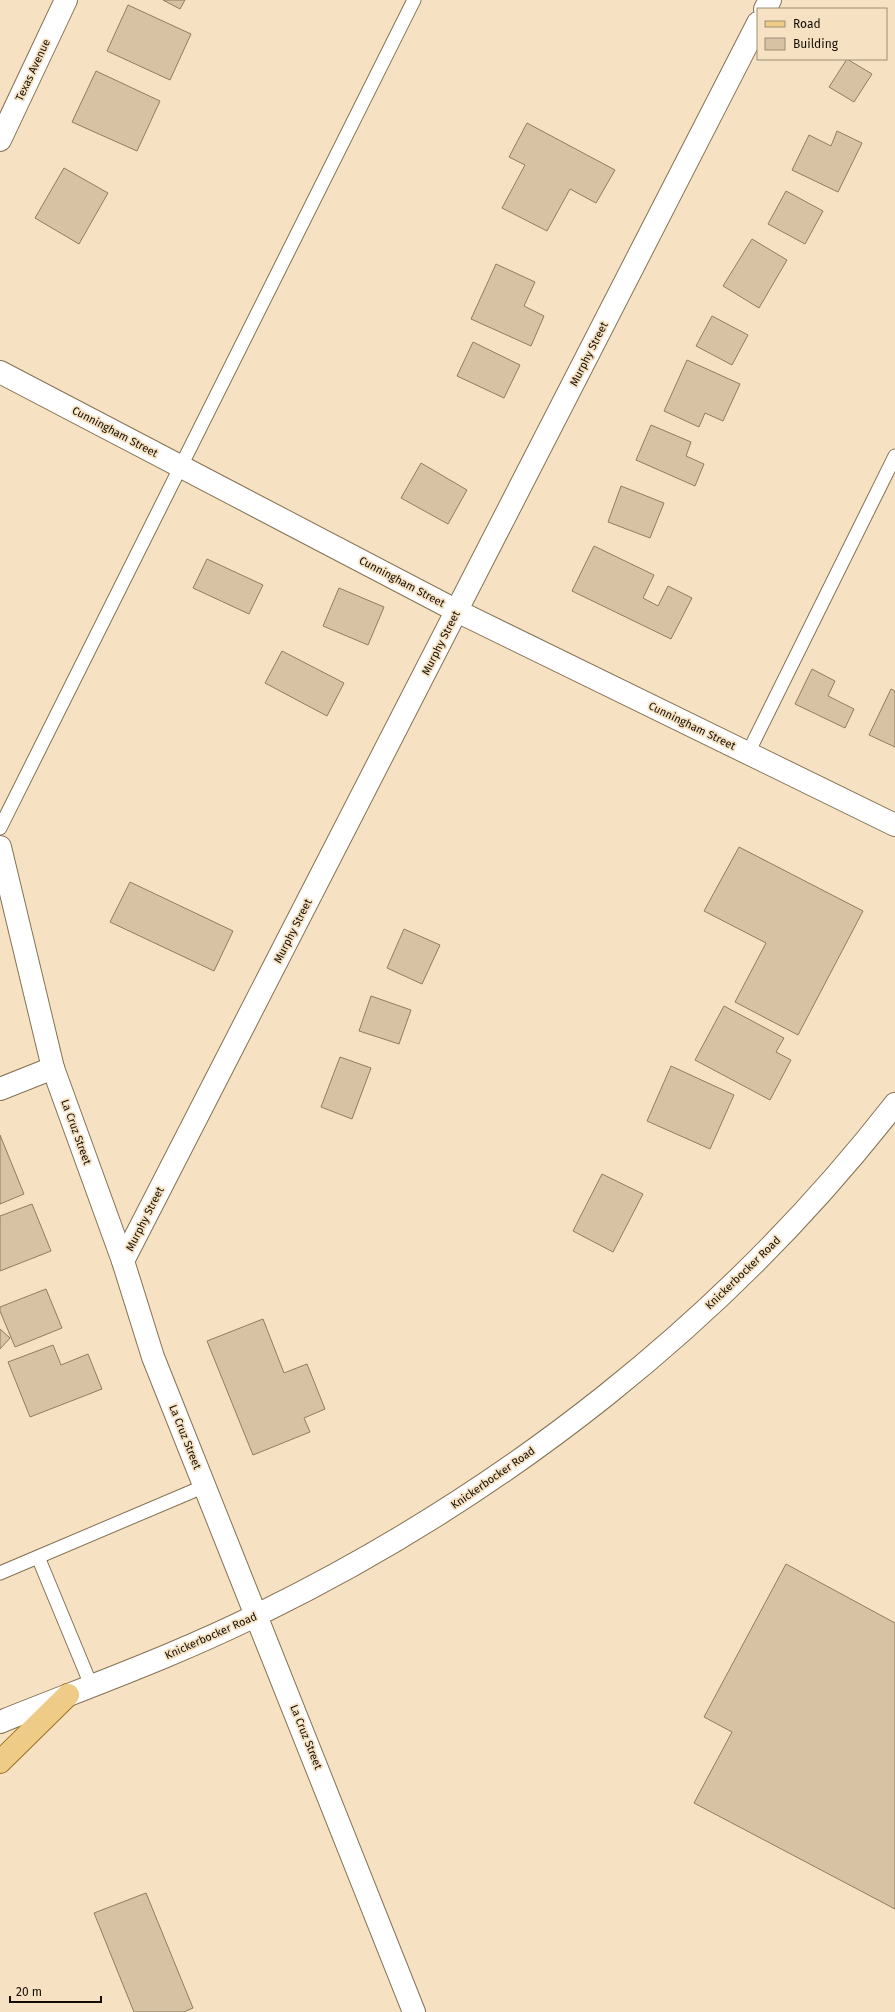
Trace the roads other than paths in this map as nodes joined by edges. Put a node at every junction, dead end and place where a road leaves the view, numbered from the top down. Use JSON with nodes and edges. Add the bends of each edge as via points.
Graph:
{"nodes":[{"id":1,"x":66,"y":0,"type":"edge"},
{"id":2,"x":414,"y":0,"type":"edge"},
{"id":3,"x":757,"y":25,"type":"edge"},
{"id":4,"x":0,"y":140,"type":"edge"},
{"id":5,"x":0,"y":372,"type":"edge"},
{"id":6,"x":895,"y":456,"type":"edge"},
{"id":7,"x":180,"y":466,"type":"junction"},
{"id":8,"x":457,"y":611,"type":"junction"},
{"id":9,"x":748,"y":753,"type":"junction"},
{"id":10,"x":895,"y":825,"type":"edge"},
{"id":11,"x":0,"y":828,"type":"edge"},
{"id":12,"x":0,"y":847,"type":"edge"},
{"id":13,"x":53,"y":1068,"type":"junction"},
{"id":14,"x":0,"y":1089,"type":"edge"},
{"id":15,"x":895,"y":1104,"type":"edge"},
{"id":16,"x":123,"y":1261,"type":"junction"},
{"id":17,"x":205,"y":1486,"type":"junction"},
{"id":18,"x":38,"y":1557,"type":"junction"},
{"id":19,"x":0,"y":1573,"type":"edge"},
{"id":20,"x":258,"y":1615,"type":"junction"},
{"id":21,"x":91,"y":1685,"type":"junction"},
{"id":22,"x":68,"y":1695,"type":"junction"},
{"id":23,"x":0,"y":1722,"type":"edge"},
{"id":24,"x":0,"y":1762,"type":"edge"},
{"id":25,"x":414,"y":2012,"type":"edge"}],
"edges":[{"from":1,"to":4,"type":"street","name":"Texas Avenue"},
{"from":2,"to":7,"type":"lane"},
{"from":3,"to":8,"type":"street","name":"Murphy Street"},
{"from":5,"to":7,"type":"street","name":"Cunningham Street"},
{"from":6,"to":9,"type":"lane"},
{"from":7,"to":8,"type":"street","name":"Cunningham Street"},
{"from":7,"to":11,"type":"lane"},
{"from":8,"to":9,"type":"street","name":"Cunningham Street"},
{"from":8,"to":16,"type":"street","name":"Murphy Street"},
{"from":9,"to":10,"type":"street","name":"Cunningham Street"},
{"from":12,"to":13,"type":"street","name":"La Cruz Street"},
{"from":13,"to":14,"type":"street"},
{"from":13,"to":16,"type":"street","name":"La Cruz Street"},
{"from":15,"to":20,"type":"street","name":"Knickerbocker Road","via":[[843,1169],[753,1265],[590,1408],[456,1504],[356,1565]]},
{"from":16,"to":17,"type":"street","name":"La Cruz Street","via":[[153,1357]]},
{"from":17,"to":18,"type":"lane"},
{"from":17,"to":20,"type":"street","name":"La Cruz Street"},
{"from":18,"to":19,"type":"lane"},
{"from":18,"to":21,"type":"lane"},
{"from":20,"to":21,"type":"street","name":"Knickerbocker Road","via":[[194,1644]]},
{"from":20,"to":25,"type":"street","name":"La Cruz Street"},
{"from":21,"to":22,"type":"street","name":"Knickerbocker Road"},
{"from":22,"to":23,"type":"street","name":"Knickerbocker Road"},
{"from":22,"to":24,"type":"main road"}]}
